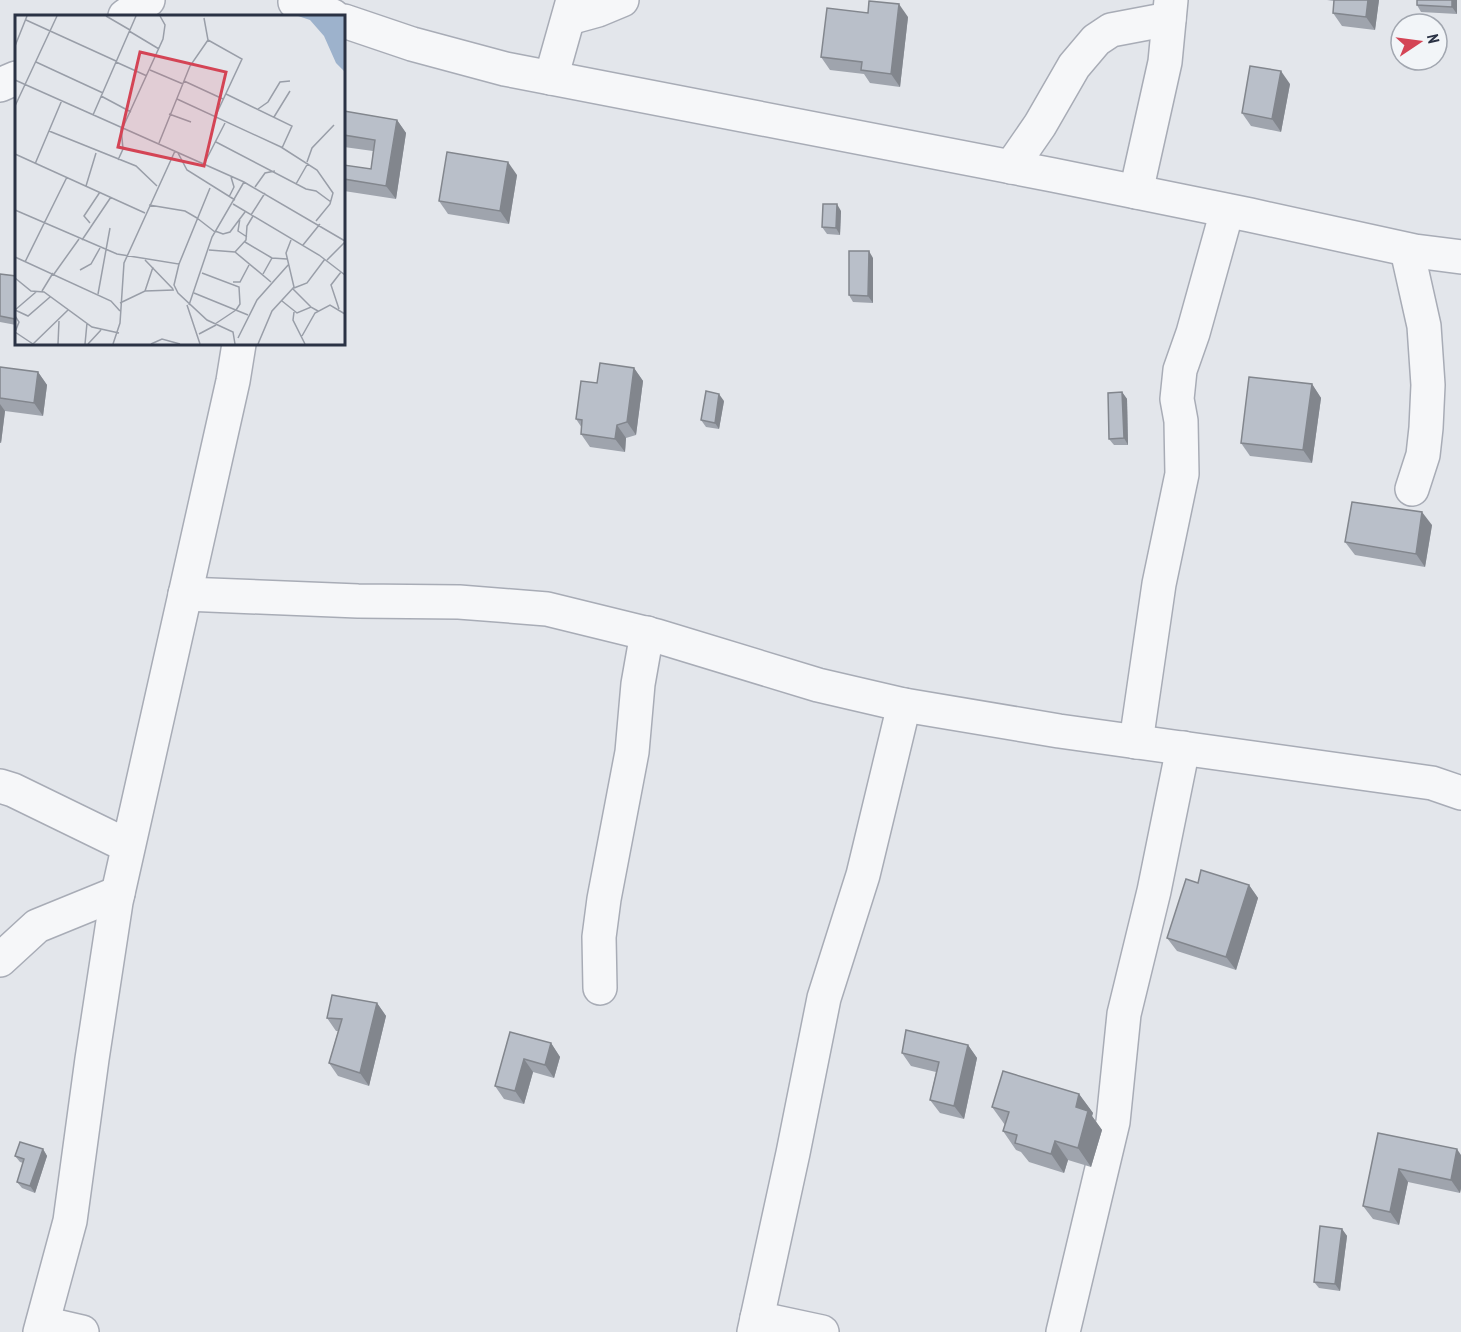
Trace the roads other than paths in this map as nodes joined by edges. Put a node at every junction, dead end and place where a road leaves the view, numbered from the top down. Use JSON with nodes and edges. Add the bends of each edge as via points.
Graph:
{"nodes":[{"id":1,"x":148,"y":0,"type":"edge"},
{"id":2,"x":622,"y":0,"type":"edge"},
{"id":3,"x":295,"y":6,"type":"edge"},
{"id":4,"x":571,"y":9,"type":"edge"},
{"id":5,"x":1170,"y":9,"type":"edge"},
{"id":6,"x":126,"y":15,"type":"edge"},
{"id":7,"x":329,"y":15,"type":"edge"},
{"id":8,"x":345,"y":21,"type":"edge"},
{"id":9,"x":15,"y":78,"type":"edge"},
{"id":10,"x":551,"y":78,"type":"junction"},
{"id":11,"x":0,"y":85,"type":"edge"},
{"id":12,"x":1011,"y":167,"type":"junction"},
{"id":13,"x":1136,"y":192,"type":"junction"},
{"id":14,"x":1227,"y":211,"type":"junction"},
{"id":15,"x":1407,"y":249,"type":"junction"},
{"id":16,"x":1461,"y":257,"type":"edge"},
{"id":17,"x":239,"y":345,"type":"edge"},
{"id":18,"x":1412,"y":489,"type":"dead end"},
{"id":19,"x":185,"y":594,"type":"junction"},
{"id":20,"x":647,"y":633,"type":"junction"},
{"id":21,"x":904,"y":705,"type":"junction"},
{"id":22,"x":1136,"y":742,"type":"junction"},
{"id":23,"x":1183,"y":748,"type":"junction"},
{"id":24,"x":0,"y":786,"type":"edge"},
{"id":25,"x":1461,"y":793,"type":"edge"},
{"id":26,"x":128,"y":846,"type":"junction"},
{"id":27,"x":118,"y":893,"type":"junction"},
{"id":28,"x":0,"y":960,"type":"edge"},
{"id":29,"x":600,"y":988,"type":"dead end"},
{"id":30,"x":755,"y":1325,"type":"edge"},
{"id":31,"x":41,"y":1328,"type":"edge"},
{"id":32,"x":82,"y":1332,"type":"edge"},
{"id":33,"x":822,"y":1332,"type":"edge"},
{"id":34,"x":1063,"y":1332,"type":"edge"}],
"edges":[{"from":1,"to":6,"type":"street"},
{"from":2,"to":4,"type":"street","via":[[598,10]]},
{"from":3,"to":7,"type":"street"},
{"from":4,"to":10,"type":"street"},
{"from":5,"to":12,"type":"street","via":[[1111,30],[1096,40],[1074,66]]},
{"from":5,"to":13,"type":"street","via":[[1165,62]]},
{"from":8,"to":10,"type":"street","via":[[411,44]]},
{"from":9,"to":11,"type":"street"},
{"from":10,"to":12,"type":"street"},
{"from":12,"to":13,"type":"street"},
{"from":13,"to":14,"type":"street"},
{"from":14,"to":15,"type":"street"},
{"from":14,"to":22,"type":"street","via":[[1180,370],[1177,399],[1182,474],[1159,584]]},
{"from":15,"to":16,"type":"street"},
{"from":15,"to":18,"type":"street","via":[[1424,326],[1428,385],[1423,455]]},
{"from":17,"to":19,"type":"street"},
{"from":19,"to":20,"type":"street","via":[[459,602],[547,609]]},
{"from":19,"to":26,"type":"street"},
{"from":20,"to":21,"type":"street","via":[[818,685]]},
{"from":20,"to":29,"type":"street","via":[[632,752],[599,938]]},
{"from":21,"to":22,"type":"street"},
{"from":21,"to":30,"type":"street","via":[[863,875],[824,998]]},
{"from":22,"to":23,"type":"street"},
{"from":23,"to":25,"type":"street","via":[[1432,783]]},
{"from":23,"to":34,"type":"street","via":[[1124,1014],[1113,1122]]},
{"from":24,"to":26,"type":"street"},
{"from":26,"to":27,"type":"street"},
{"from":27,"to":28,"type":"street","via":[[37,926]]},
{"from":27,"to":31,"type":"street","via":[[70,1221]]},
{"from":30,"to":33,"type":"street"},
{"from":31,"to":32,"type":"street"}]}
